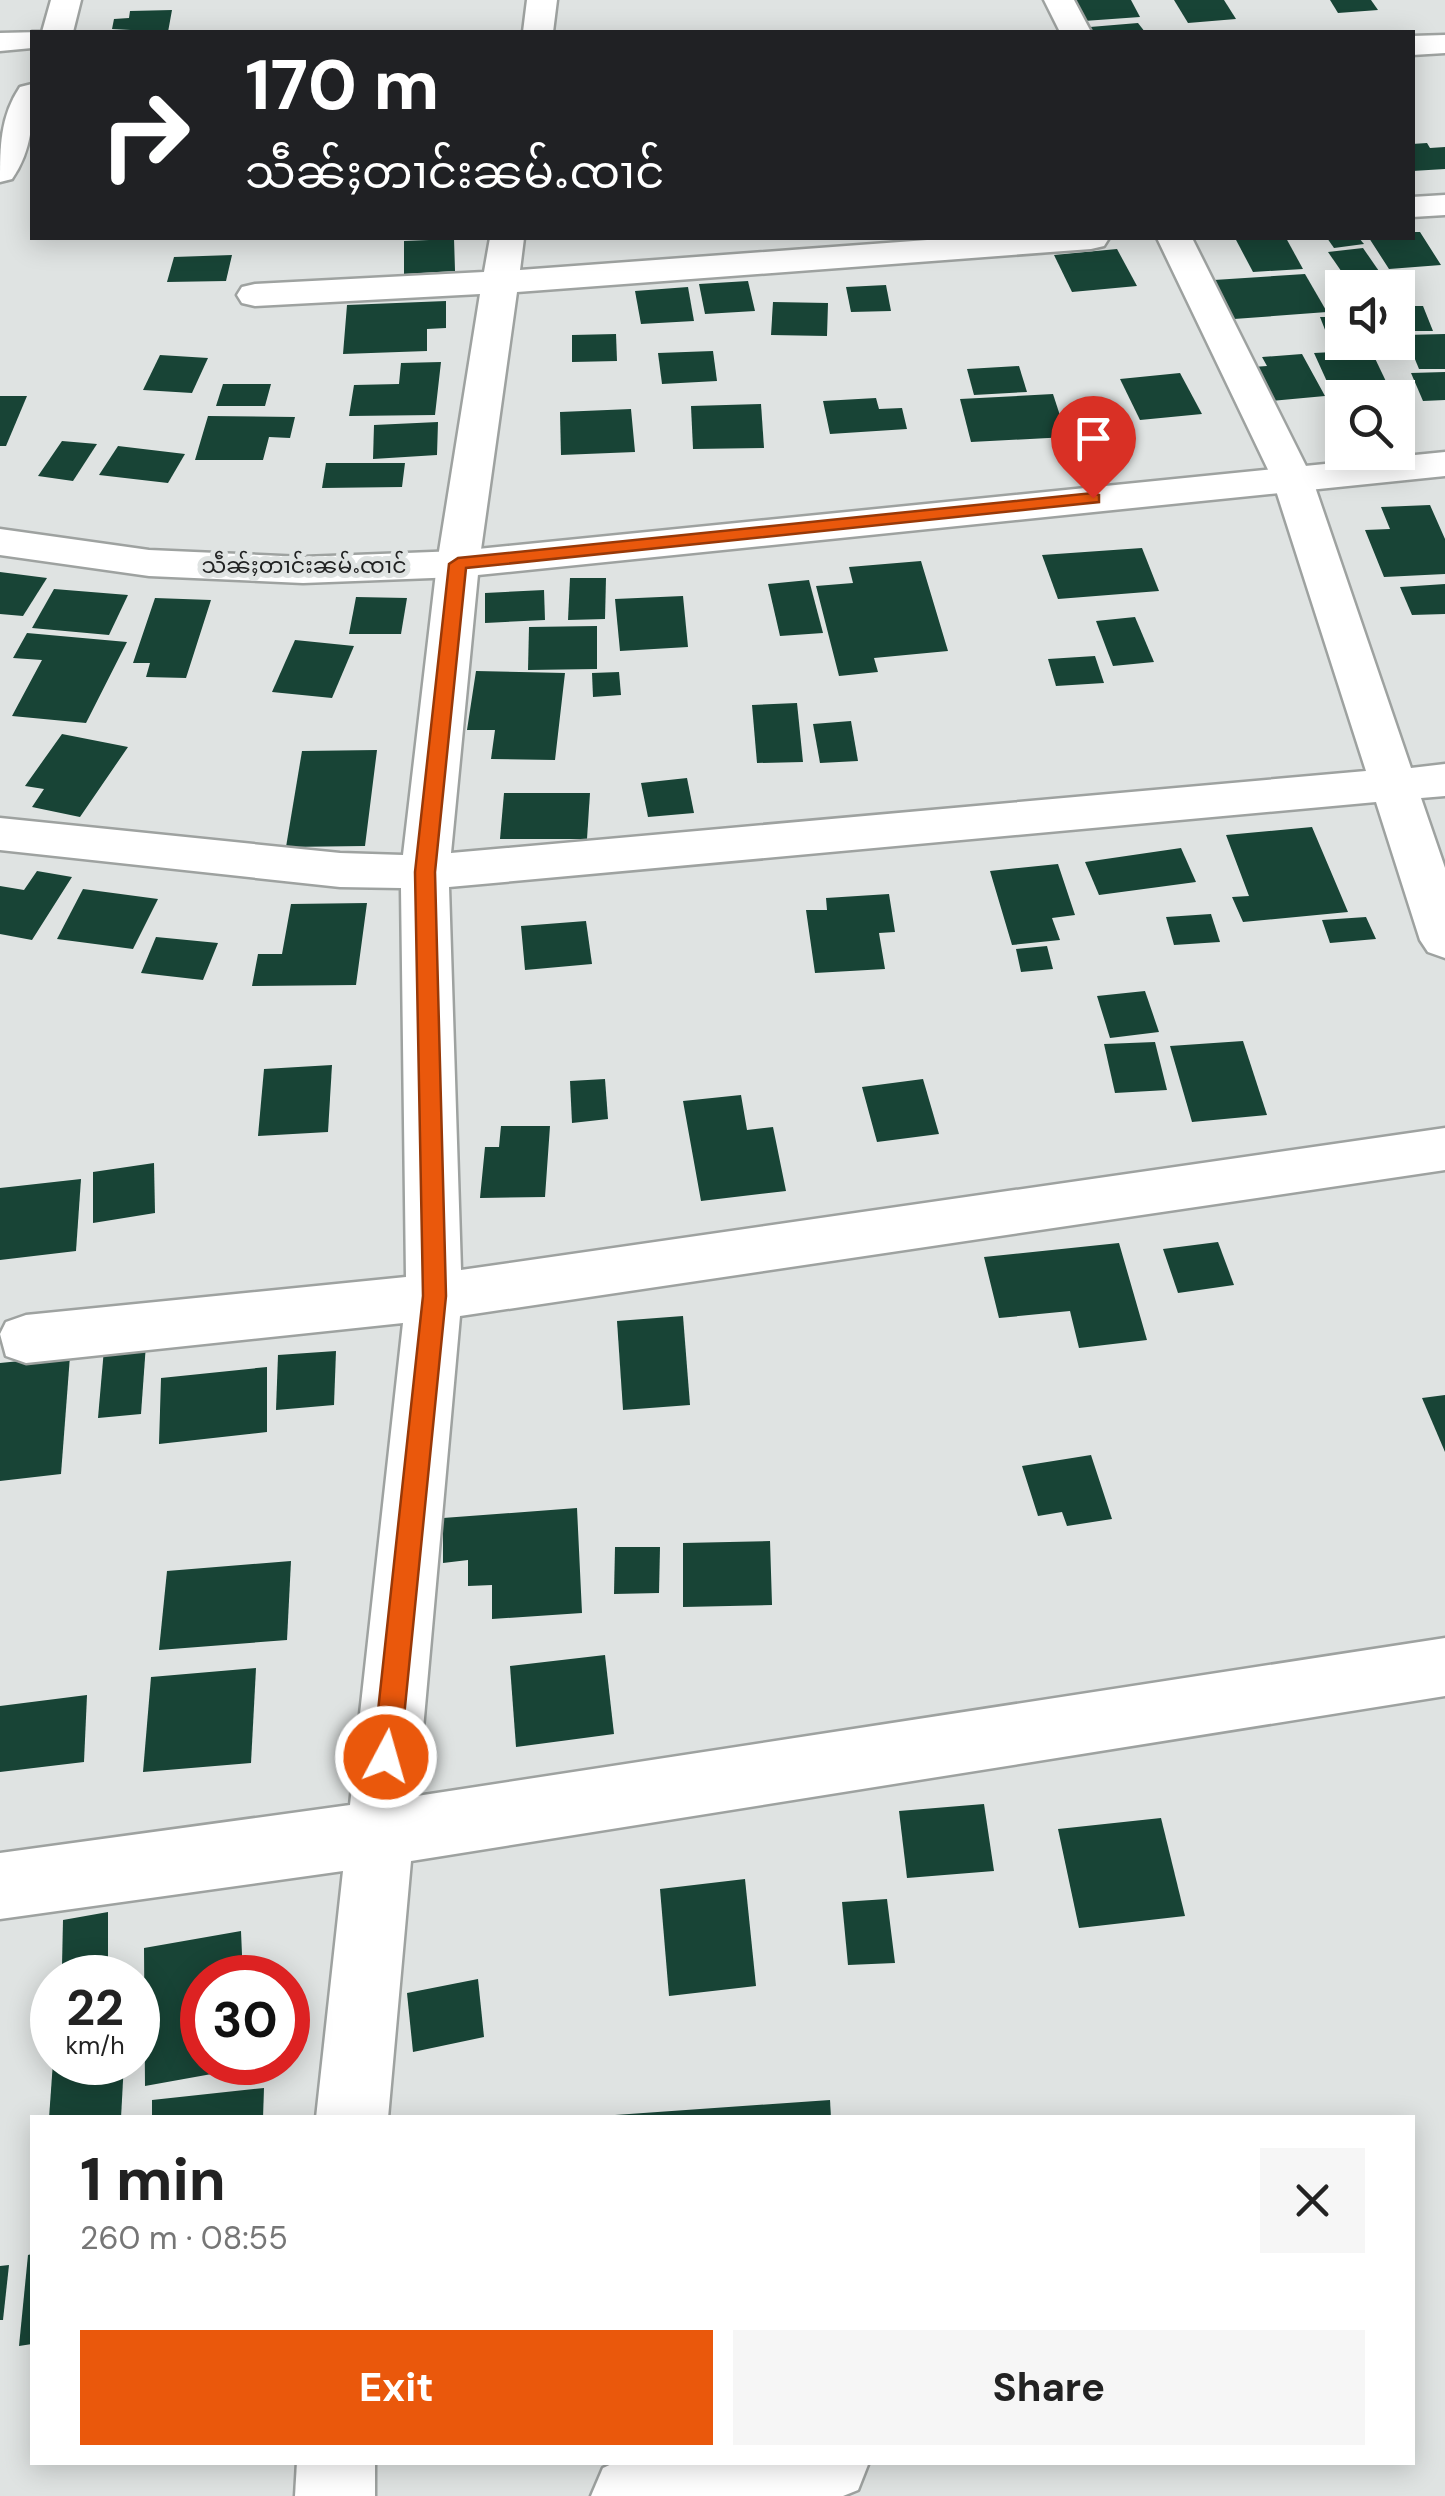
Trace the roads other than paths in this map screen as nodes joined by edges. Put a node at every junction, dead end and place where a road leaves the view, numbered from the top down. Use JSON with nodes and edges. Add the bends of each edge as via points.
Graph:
{"nodes":[{"id":1,"x":66,"y":0,"type":"edge"},
{"id":2,"x":542,"y":0,"type":"edge"},
{"id":3,"x":1059,"y":0,"type":"edge"},
{"id":4,"x":58,"y":30,"type":"edge"},
{"id":5,"x":538,"y":30,"type":"edge"},
{"id":6,"x":1074,"y":30,"type":"edge"},
{"id":7,"x":30,"y":40,"type":"edge"},
{"id":8,"x":0,"y":42,"type":"edge"},
{"id":9,"x":1445,"y":44,"type":"edge"},
{"id":10,"x":1415,"y":46,"type":"edge"},
{"id":11,"x":30,"y":99,"type":"edge"},
{"id":12,"x":0,"y":172,"type":"edge"},
{"id":13,"x":1445,"y":205,"type":"edge"},
{"id":14,"x":1415,"y":207,"type":"edge"},
{"id":15,"x":1038,"y":240,"type":"edge"},
{"id":16,"x":1175,"y":240,"type":"edge"},
{"id":17,"x":504,"y":260,"type":"edge"},
{"id":18,"x":255,"y":295,"type":"dead end"},
{"id":19,"x":1445,"y":464,"type":"edge"},
{"id":20,"x":1292,"y":478,"type":"junction"},
{"id":21,"x":0,"y":542,"type":"edge"},
{"id":22,"x":458,"y":564,"type":"junction"},
{"id":23,"x":1445,"y":780,"type":"edge"},
{"id":24,"x":1394,"y":784,"type":"junction"},
{"id":25,"x":0,"y":834,"type":"edge"},
{"id":26,"x":425,"y":872,"type":"junction"},
{"id":27,"x":1445,"y":940,"type":"edge"},
{"id":28,"x":1445,"y":1149,"type":"edge"},
{"id":29,"x":434,"y":1296,"type":"junction"},
{"id":30,"x":26,"y":1339,"type":"dead end"},
{"id":31,"x":1445,"y":1667,"type":"edge"},
{"id":32,"x":378,"y":1834,"type":"junction"},
{"id":33,"x":0,"y":1886,"type":"edge"},
{"id":34,"x":352,"y":2115,"type":"edge"},
{"id":35,"x":336,"y":2465,"type":"edge"},
{"id":36,"x":812,"y":2465,"type":"edge"},
{"id":37,"x":335,"y":2496,"type":"edge"},
{"id":38,"x":631,"y":2496,"type":"edge"}],
"edges":[{"from":1,"to":4,"type":"main road"},
{"from":2,"to":5,"type":"main road"},
{"from":3,"to":6,"type":"main road"},
{"from":7,"to":8,"type":"main road"},
{"from":9,"to":10,"type":"main road"},
{"from":11,"to":12,"type":"main road"},
{"from":13,"to":14,"type":"main road"},
{"from":15,"to":17,"type":"main road"},
{"from":16,"to":20,"type":"main road"},
{"from":17,"to":18,"type":"main road"},
{"from":17,"to":22,"type":"main road"},
{"from":19,"to":20,"type":"main road","name":"သဵၼ်ႈတၢင်းၼမ်ႉၸၢင်"},
{"from":20,"to":22,"type":"main road","name":"သဵၼ်ႈတၢင်းၼမ်ႉၸၢင်"},
{"from":20,"to":24,"type":"main road"},
{"from":21,"to":22,"type":"main road","name":"သဵၼ်ႈတၢင်းၼမ်ႉၸၢင်","via":[[168,564],[303,570]]},
{"from":22,"to":26,"type":"main road"},
{"from":23,"to":24,"type":"main road"},
{"from":24,"to":26,"type":"main road"},
{"from":24,"to":27,"type":"main road"},
{"from":25,"to":26,"type":"main road","via":[[340,870]]},
{"from":26,"to":29,"type":"main road"},
{"from":28,"to":29,"type":"main road"},
{"from":29,"to":30,"type":"main road"},
{"from":29,"to":32,"type":"main road"},
{"from":31,"to":32,"type":"main road"},
{"from":32,"to":33,"type":"main road"},
{"from":32,"to":34,"type":"main road"},
{"from":35,"to":37,"type":"main road"},
{"from":36,"to":38,"type":"main road"}]}
